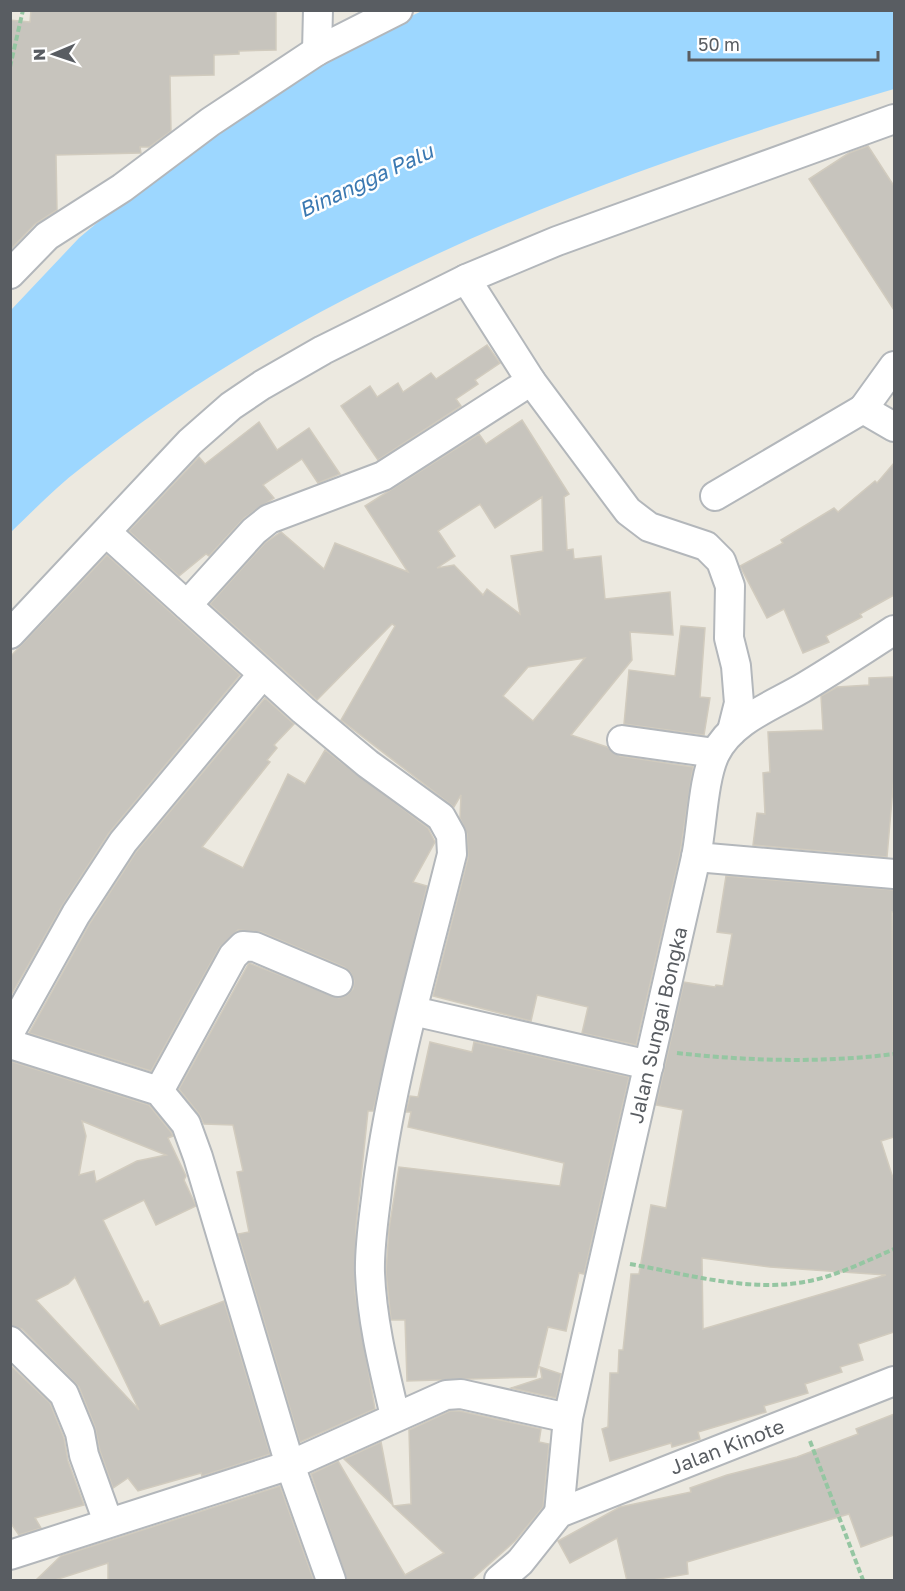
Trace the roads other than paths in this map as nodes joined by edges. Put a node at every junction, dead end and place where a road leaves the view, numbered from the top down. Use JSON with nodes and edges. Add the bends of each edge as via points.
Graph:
{"nodes":[{"id":1,"x":318,"y":10,"type":"edge"},
{"id":2,"x":398,"y":10,"type":"edge"},
{"id":3,"x":317,"y":51,"type":"junction"},
{"id":4,"x":894,"y":119,"type":"edge"},
{"id":5,"x":10,"y":274,"type":"edge"},
{"id":6,"x":466,"y":279,"type":"junction"},
{"id":7,"x":894,"y":366,"type":"edge"},
{"id":8,"x":531,"y":381,"type":"junction"},
{"id":9,"x":863,"y":409,"type":"junction"},
{"id":10,"x":894,"y":427,"type":"edge"},
{"id":11,"x":715,"y":496,"type":"dead end"},
{"id":12,"x":107,"y":533,"type":"junction"},
{"id":13,"x":187,"y":605,"type":"junction"},
{"id":14,"x":894,"y":630,"type":"edge"},
{"id":15,"x":10,"y":634,"type":"edge"},
{"id":16,"x":262,"y":675,"type":"junction"},
{"id":17,"x":622,"y":740,"type":"dead end"},
{"id":18,"x":724,"y":742,"type":"junction"},
{"id":19,"x":696,"y":857,"type":"junction"},
{"id":20,"x":894,"y":874,"type":"edge"},
{"id":21,"x":338,"y":982,"type":"dead end"},
{"id":22,"x":413,"y":1011,"type":"junction"},
{"id":23,"x":10,"y":1032,"type":"edge"},
{"id":24,"x":10,"y":1044,"type":"edge"},
{"id":25,"x":650,"y":1058,"type":"junction"},
{"id":26,"x":159,"y":1091,"type":"junction"},
{"id":27,"x":10,"y":1341,"type":"edge"},
{"id":28,"x":894,"y":1381,"type":"edge"},
{"id":29,"x":395,"y":1416,"type":"junction"},
{"id":30,"x":568,"y":1418,"type":"junction"},
{"id":31,"x":290,"y":1465,"type":"junction"},
{"id":32,"x":559,"y":1512,"type":"junction"},
{"id":33,"x":108,"y":1522,"type":"junction"},
{"id":34,"x":10,"y":1555,"type":"edge"},
{"id":35,"x":331,"y":1581,"type":"edge"},
{"id":36,"x":499,"y":1581,"type":"edge"}],
"edges":[{"from":1,"to":3,"type":"street"},
{"from":2,"to":3,"type":"street"},
{"from":3,"to":5,"type":"street","via":[[47,236]]},
{"from":4,"to":6,"type":"street","via":[[676,197]]},
{"from":6,"to":8,"type":"street","name":"Jalan Sungai Bongka"},
{"from":6,"to":12,"type":"street","via":[[323,350],[231,406],[190,442]]},
{"from":7,"to":9,"type":"street"},
{"from":8,"to":13,"type":"street","via":[[383,476],[269,519]]},
{"from":8,"to":18,"type":"street","name":"Jalan Sungai Bongka","via":[[628,512],[649,527],[706,546],[721,561],[730,586],[729,638],[739,703]]},
{"from":9,"to":10,"type":"street"},
{"from":9,"to":11,"type":"street"},
{"from":12,"to":13,"type":"street"},
{"from":12,"to":15,"type":"street"},
{"from":13,"to":16,"type":"street"},
{"from":14,"to":18,"type":"street","via":[[750,717]]},
{"from":16,"to":22,"type":"street","via":[[368,764],[441,817],[451,835],[452,854]]},
{"from":16,"to":23,"type":"street","via":[[123,842],[76,914]]},
{"from":17,"to":18,"type":"street"},
{"from":18,"to":19,"type":"street","name":"Jalan Sungai Bongka","via":[[708,778]]},
{"from":19,"to":20,"type":"street"},
{"from":19,"to":25,"type":"street","name":"Jalan Sungai Bongka"},
{"from":21,"to":26,"type":"street","via":[[255,947],[243,946],[233,956]]},
{"from":22,"to":25,"type":"street"},
{"from":22,"to":29,"type":"street","via":[[384,1136],[370,1271],[380,1355]]},
{"from":24,"to":26,"type":"street"},
{"from":25,"to":30,"type":"street","name":"Jalan Sungai Bongka"},
{"from":26,"to":31,"type":"street","via":[[186,1125],[198,1157]]},
{"from":27,"to":33,"type":"street","via":[[64,1394]]},
{"from":28,"to":32,"type":"street","name":"Jalan Kinote"},
{"from":29,"to":30,"type":"street","via":[[446,1395],[461,1394]]},
{"from":29,"to":31,"type":"street"},
{"from":30,"to":32,"type":"street","name":"Jalan Sungai Bongka"},
{"from":31,"to":33,"type":"street"},
{"from":31,"to":35,"type":"street"},
{"from":32,"to":36,"type":"street","via":[[520,1562]]},
{"from":33,"to":34,"type":"street"}]}
